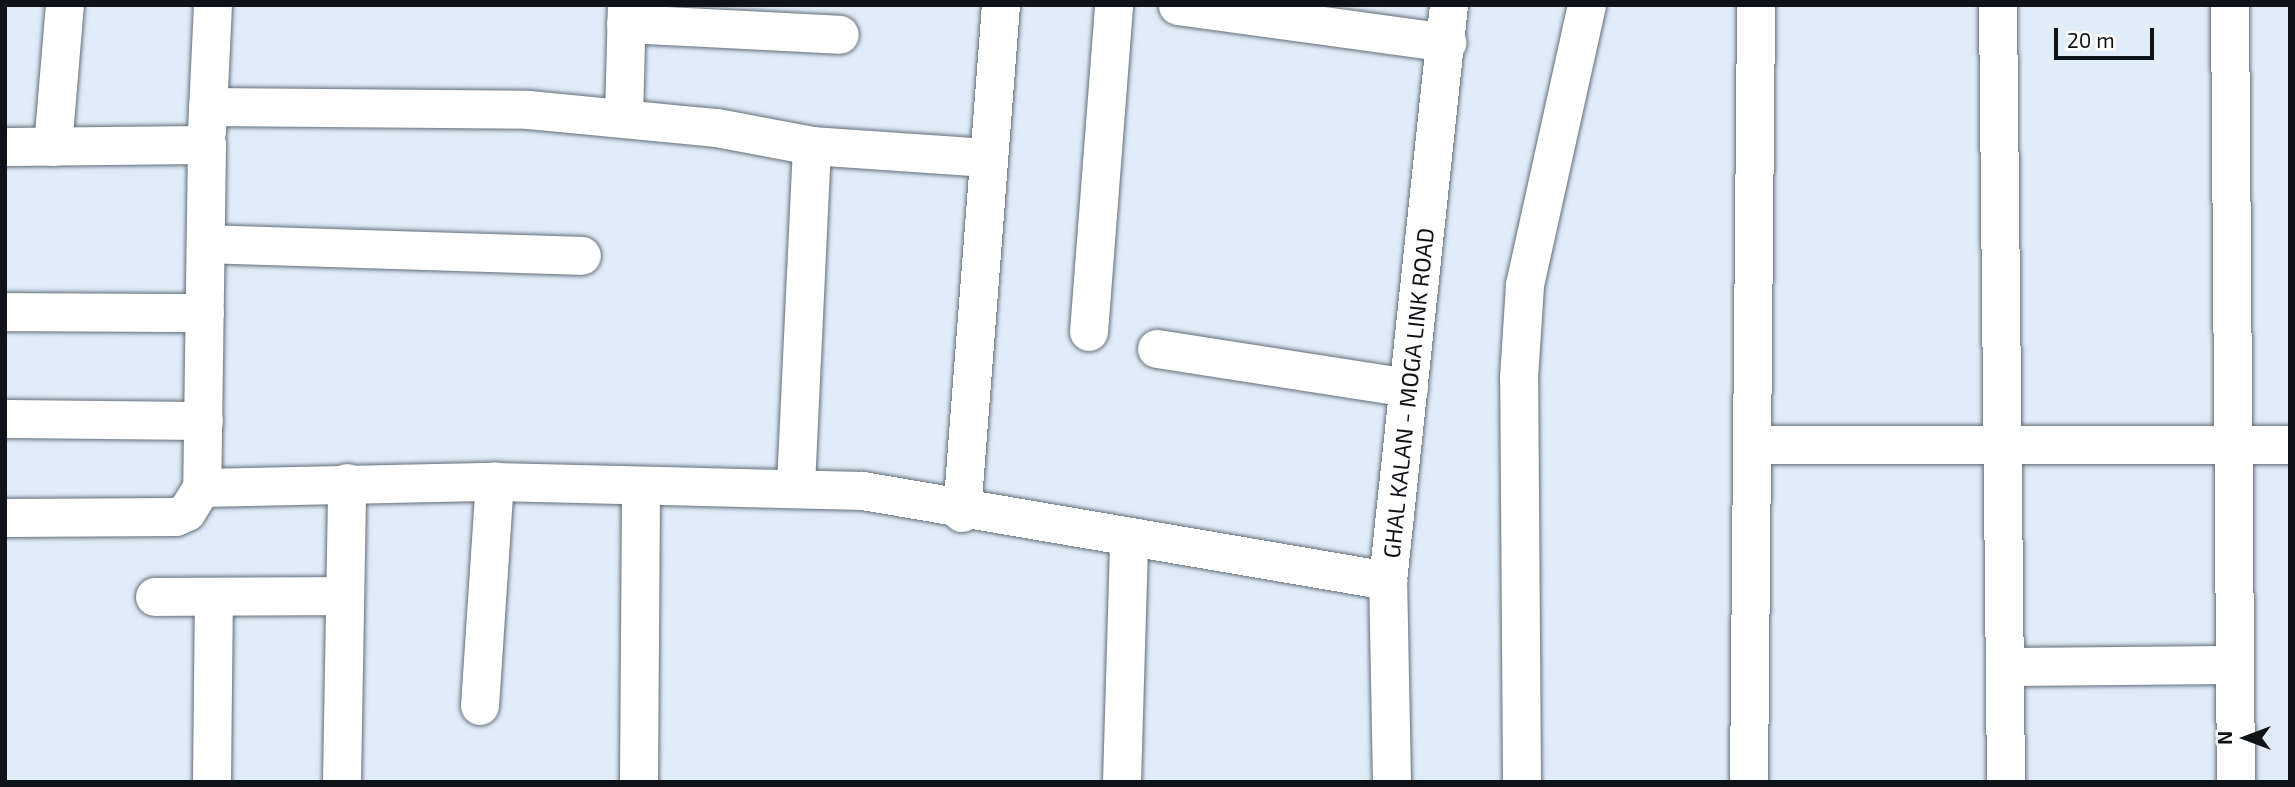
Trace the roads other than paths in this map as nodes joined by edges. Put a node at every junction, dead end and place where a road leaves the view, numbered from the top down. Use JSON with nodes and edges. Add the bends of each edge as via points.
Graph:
{"nodes":[{"id":1,"x":65,"y":5,"type":"edge"},
{"id":2,"x":214,"y":5,"type":"edge"},
{"id":3,"x":1001,"y":5,"type":"edge"},
{"id":4,"x":1114,"y":5,"type":"edge"},
{"id":5,"x":1449,"y":5,"type":"edge"},
{"id":6,"x":1587,"y":5,"type":"edge"},
{"id":7,"x":1756,"y":5,"type":"edge"},
{"id":8,"x":1997,"y":5,"type":"edge"},
{"id":9,"x":2230,"y":5,"type":"edge"},
{"id":10,"x":1178,"y":6,"type":"edge"},
{"id":11,"x":626,"y":15,"type":"edge"},
{"id":12,"x":840,"y":35,"type":"dead end"},
{"id":13,"x":1447,"y":43,"type":"junction"},
{"id":14,"x":208,"y":107,"type":"junction"},
{"id":15,"x":624,"y":118,"type":"junction"},
{"id":16,"x":207,"y":145,"type":"junction"},
{"id":17,"x":812,"y":146,"type":"junction"},
{"id":18,"x":5,"y":147,"type":"edge"},
{"id":19,"x":53,"y":147,"type":"junction"},
{"id":20,"x":987,"y":158,"type":"junction"},
{"id":21,"x":206,"y":244,"type":"junction"},
{"id":22,"x":582,"y":256,"type":"dead end"},
{"id":23,"x":5,"y":312,"type":"edge"},
{"id":24,"x":205,"y":313,"type":"junction"},
{"id":25,"x":1089,"y":332,"type":"dead end"},
{"id":26,"x":1157,"y":349,"type":"dead end"},
{"id":27,"x":1409,"y":388,"type":"junction"},
{"id":28,"x":5,"y":419,"type":"edge"},
{"id":29,"x":204,"y":421,"type":"junction"},
{"id":30,"x":2233,"y":444,"type":"junction"},
{"id":31,"x":1752,"y":445,"type":"junction"},
{"id":32,"x":2290,"y":445,"type":"edge"},
{"id":33,"x":2002,"y":448,"type":"junction"},
{"id":34,"x":495,"y":482,"type":"junction"},
{"id":35,"x":347,"y":483,"type":"junction"},
{"id":36,"x":796,"y":486,"type":"junction"},
{"id":37,"x":202,"y":488,"type":"junction"},
{"id":38,"x":641,"y":488,"type":"junction"},
{"id":39,"x":962,"y":513,"type":"junction"},
{"id":40,"x":5,"y":518,"type":"edge"},
{"id":41,"x":1129,"y":540,"type":"junction"},
{"id":42,"x":1388,"y":581,"type":"junction"},
{"id":43,"x":345,"y":596,"type":"junction"},
{"id":44,"x":155,"y":597,"type":"dead end"},
{"id":45,"x":214,"y":597,"type":"junction"},
{"id":46,"x":2235,"y":665,"type":"junction"},
{"id":47,"x":2005,"y":667,"type":"junction"},
{"id":48,"x":480,"y":706,"type":"dead end"},
{"id":49,"x":212,"y":782,"type":"edge"},
{"id":50,"x":342,"y":782,"type":"edge"},
{"id":51,"x":639,"y":782,"type":"edge"},
{"id":52,"x":1122,"y":782,"type":"edge"},
{"id":53,"x":1392,"y":782,"type":"edge"},
{"id":54,"x":1522,"y":782,"type":"edge"},
{"id":55,"x":1749,"y":782,"type":"edge"},
{"id":56,"x":2006,"y":782,"type":"edge"},
{"id":57,"x":2236,"y":782,"type":"edge"}],
"edges":[{"from":1,"to":19,"type":"street"},
{"from":2,"to":14,"type":"street"},
{"from":3,"to":20,"type":"street"},
{"from":4,"to":25,"type":"street"},
{"from":5,"to":13,"type":"street","name":"GHAL KALAN - MOGA LINK ROAD"},
{"from":6,"to":54,"type":"street","via":[[1525,285],[1519,378]]},
{"from":7,"to":31,"type":"street"},
{"from":8,"to":33,"type":"street"},
{"from":9,"to":30,"type":"street"},
{"from":10,"to":13,"type":"street"},
{"from":11,"to":12,"type":"street"},
{"from":11,"to":15,"type":"street"},
{"from":13,"to":27,"type":"street","name":"GHAL KALAN - MOGA LINK ROAD"},
{"from":14,"to":15,"type":"street","via":[[529,110]]},
{"from":14,"to":16,"type":"street"},
{"from":15,"to":17,"type":"street"},
{"from":16,"to":19,"type":"street"},
{"from":16,"to":21,"type":"street"},
{"from":17,"to":20,"type":"street"},
{"from":17,"to":36,"type":"street"},
{"from":18,"to":19,"type":"street"},
{"from":20,"to":39,"type":"street"},
{"from":21,"to":22,"type":"street"},
{"from":21,"to":24,"type":"street"},
{"from":23,"to":24,"type":"street"},
{"from":24,"to":29,"type":"street"},
{"from":26,"to":27,"type":"street"},
{"from":27,"to":42,"type":"street","name":"GHAL KALAN - MOGA LINK ROAD"},
{"from":28,"to":29,"type":"street"},
{"from":29,"to":37,"type":"street"},
{"from":30,"to":32,"type":"street"},
{"from":30,"to":33,"type":"street"},
{"from":30,"to":46,"type":"street"},
{"from":31,"to":33,"type":"street"},
{"from":31,"to":55,"type":"street"},
{"from":33,"to":47,"type":"street"},
{"from":34,"to":35,"type":"street"},
{"from":34,"to":38,"type":"street"},
{"from":34,"to":48,"type":"street"},
{"from":35,"to":37,"type":"street"},
{"from":35,"to":43,"type":"street"},
{"from":36,"to":38,"type":"street"},
{"from":36,"to":39,"type":"street","via":[[863,491]]},
{"from":37,"to":40,"type":"street","via":[[187,512],[176,517]]},
{"from":38,"to":51,"type":"street"},
{"from":39,"to":41,"type":"street"},
{"from":41,"to":42,"type":"street"},
{"from":41,"to":52,"type":"street"},
{"from":42,"to":53,"type":"street","name":"GHAL KALAN - MOGA LINK ROAD"},
{"from":43,"to":45,"type":"street"},
{"from":43,"to":50,"type":"street"},
{"from":44,"to":45,"type":"street"},
{"from":45,"to":49,"type":"street"},
{"from":46,"to":47,"type":"street"},
{"from":46,"to":57,"type":"street"},
{"from":47,"to":56,"type":"street"}]}
